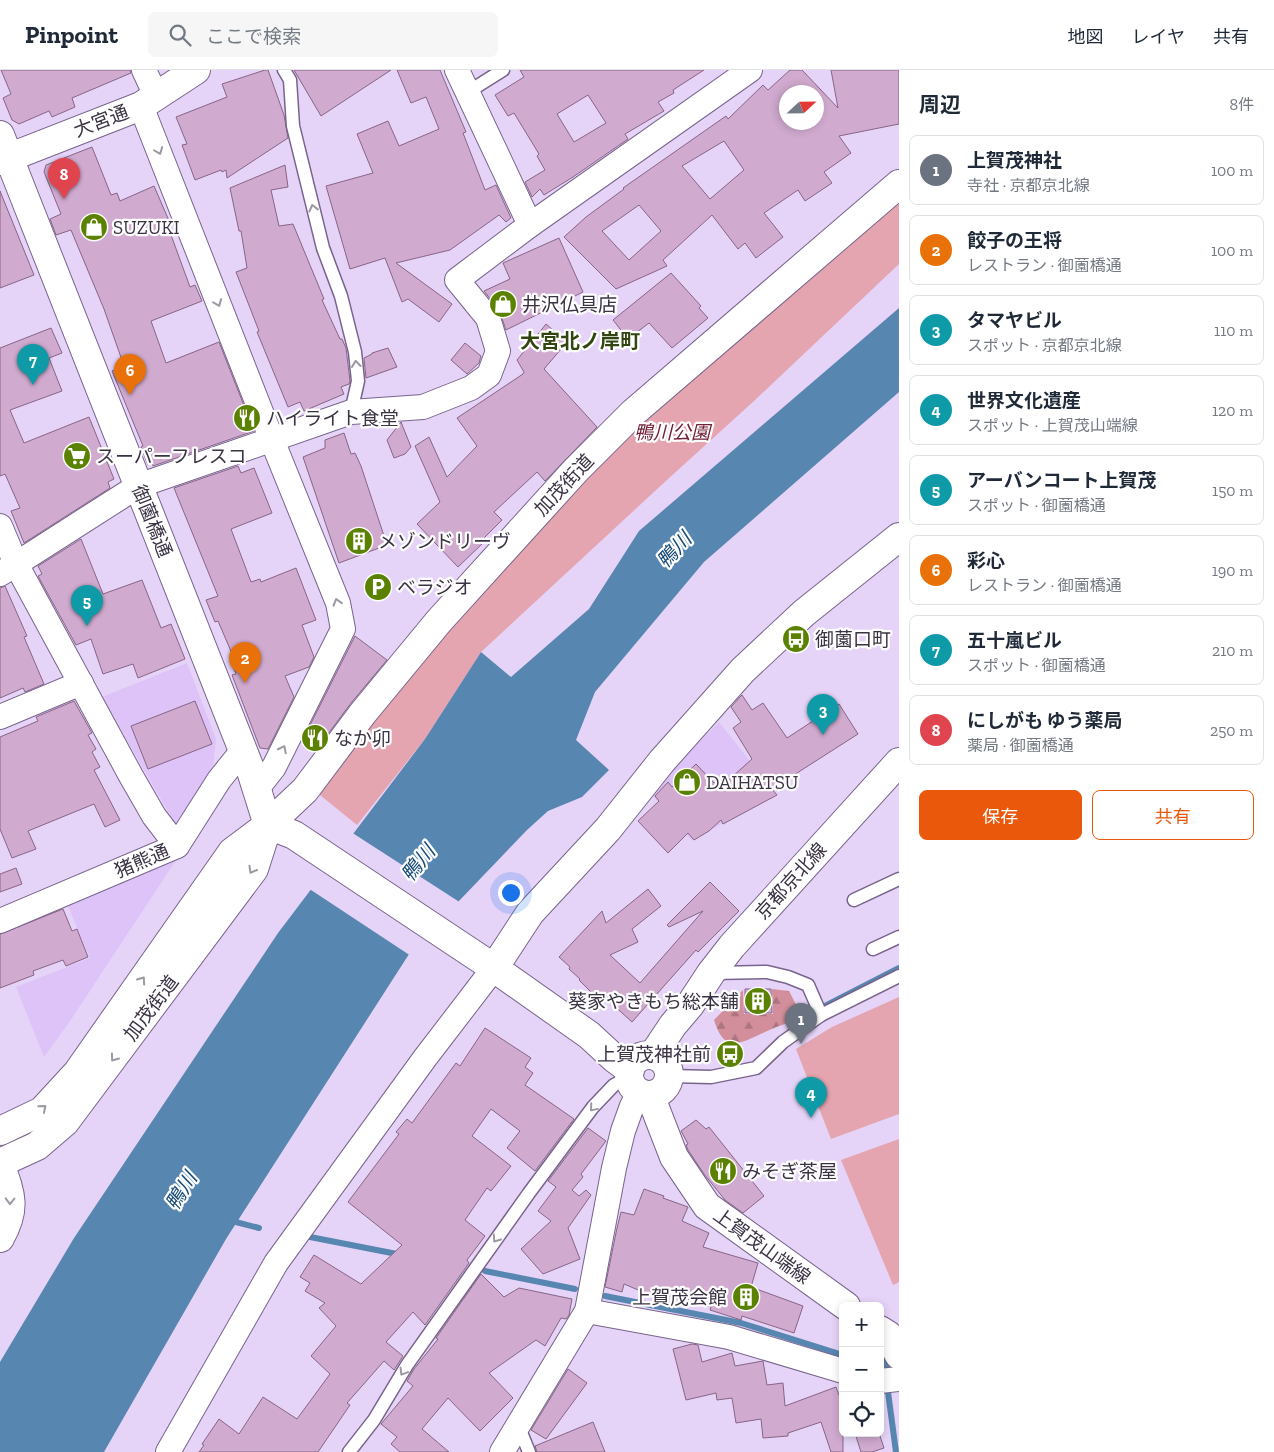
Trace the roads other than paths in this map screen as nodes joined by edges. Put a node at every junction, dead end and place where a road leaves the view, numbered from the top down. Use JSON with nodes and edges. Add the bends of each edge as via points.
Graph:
{"nodes":[{"id":1,"x":144,"y":70,"type":"edge"},
{"id":2,"x":196,"y":70,"type":"edge"},
{"id":3,"x":284,"y":70,"type":"edge"},
{"id":4,"x":457,"y":70,"type":"edge"},
{"id":5,"x":503,"y":70,"type":"edge"},
{"id":6,"x":743,"y":73,"type":"edge"},
{"id":7,"x":468,"y":92,"type":"junction"},
{"id":8,"x":149,"y":101,"type":"junction"},
{"id":9,"x":3,"y":151,"type":"edge"},
{"id":10,"x":899,"y":184,"type":"edge"},
{"id":11,"x":530,"y":225,"type":"junction"},
{"id":12,"x":351,"y":412,"type":"junction"},
{"id":13,"x":272,"y":440,"type":"junction"},
{"id":14,"x":138,"y":486,"type":"junction"},
{"id":15,"x":0,"y":526,"type":"edge"},
{"id":16,"x":899,"y":537,"type":"edge"},
{"id":17,"x":8,"y":569,"type":"edge"},
{"id":18,"x":81,"y":683,"type":"junction"},
{"id":19,"x":0,"y":718,"type":"edge"},
{"id":20,"x":243,"y":750,"type":"junction"},
{"id":21,"x":899,"y":762,"type":"edge"},
{"id":22,"x":256,"y":790,"type":"junction"},
{"id":23,"x":268,"y":825,"type":"junction"},
{"id":24,"x":177,"y":846,"type":"junction"},
{"id":25,"x":899,"y":879,"type":"edge"},
{"id":26,"x":854,"y":900,"type":"dead end"},
{"id":27,"x":0,"y":922,"type":"edge"},
{"id":28,"x":899,"y":937,"type":"edge"},
{"id":29,"x":873,"y":950,"type":"dead end"},
{"id":30,"x":488,"y":964,"type":"junction"},
{"id":31,"x":710,"y":973,"type":"junction"},
{"id":32,"x":899,"y":976,"type":"edge"},
{"id":33,"x":822,"y":1015,"type":"junction"},
{"id":34,"x":646,"y":1073,"type":"junction"},
{"id":35,"x":0,"y":1131,"type":"edge"},
{"id":36,"x":0,"y":1163,"type":"edge"},
{"id":37,"x":0,"y":1238,"type":"edge"},
{"id":38,"x":840,"y":1302,"type":"edge"},
{"id":39,"x":587,"y":1311,"type":"junction"},
{"id":40,"x":839,"y":1370,"type":"edge"},
{"id":41,"x":518,"y":1425,"type":"junction"},
{"id":42,"x":168,"y":1452,"type":"edge"},
{"id":43,"x":349,"y":1452,"type":"edge"},
{"id":44,"x":502,"y":1452,"type":"edge"},
{"id":45,"x":529,"y":1452,"type":"edge"}],
"edges":[{"from":1,"to":8,"type":"street"},
{"from":2,"to":8,"type":"main road","name":"大宮通"},
{"from":12,"to":3,"type":"lane","one_way":true,"via":[[358,380],[355,352],[341,296],[318,231],[293,126],[290,80]]},
{"from":4,"to":7,"type":"street"},
{"from":5,"to":7,"type":"lane"},
{"from":6,"to":11,"type":"street"},
{"from":7,"to":11,"type":"street"},
{"from":8,"to":9,"type":"main road","name":"大宮通"},
{"from":8,"to":13,"type":"street","one_way":true},
{"from":9,"to":14,"type":"main road","name":"御薗橋通"},
{"from":10,"to":23,"type":"main road","name":"加茂街道","via":[[634,412],[576,470],[439,621],[362,713],[305,790]]},
{"from":11,"to":12,"type":"street","via":[[457,280],[488,318],[498,351],[489,375],[471,388],[423,407]]},
{"from":12,"to":13,"type":"street"},
{"from":13,"to":14,"type":"street"},
{"from":22,"to":13,"type":"street","one_way":true,"via":[[274,767],[343,629],[338,603]]},
{"from":14,"to":17,"type":"street"},
{"from":14,"to":20,"type":"main road","name":"御薗橋通"},
{"from":15,"to":17,"type":"street"},
{"from":16,"to":30,"type":"main road","via":[[804,613],[743,670]]},
{"from":17,"to":18,"type":"street"},
{"from":18,"to":19,"type":"street"},
{"from":18,"to":24,"type":"street","via":[[154,816]]},
{"from":20,"to":22,"type":"main road","name":"御薗橋通"},
{"from":20,"to":24,"type":"street","name":"猪熊通","via":[[219,780]]},
{"from":21,"to":31,"type":"main road","name":"京都京北線"},
{"from":22,"to":23,"type":"main road","name":"御薗橋通"},
{"from":23,"to":30,"type":"main road","via":[[294,835]]},
{"from":35,"to":23,"type":"main road","name":"加茂街道","one_way":true,"via":[[42,1111],[77,1073],[232,852]]},
{"from":23,"to":36,"type":"main road","name":"加茂街道","one_way":true,"via":[[254,869],[65,1122],[37,1146]]},
{"from":24,"to":27,"type":"street","name":"猪熊通"},
{"from":25,"to":26,"type":"lane"},
{"from":28,"to":29,"type":"lane"},
{"from":30,"to":34,"type":"main road","via":[[589,1035],[615,1059]]},
{"from":30,"to":42,"type":"street","via":[[425,1058],[276,1263]]},
{"from":31,"to":33,"type":"lane","via":[[767,972],[788,977],[808,985]]},
{"from":31,"to":34,"type":"main road","name":"京都京北線","via":[[690,1005],[672,1025]]},
{"from":32,"to":33,"type":"lane"},
{"from":33,"to":34,"type":"lane","via":[[783,1042],[756,1068],[711,1077]]},
{"from":34,"to":38,"type":"main road","name":"上賀茂山端線","via":[[674,1157],[707,1206]]},
{"from":34,"to":39,"type":"street","via":[[623,1131]]},
{"from":34,"to":43,"type":"lane","one_way":true,"via":[[614,1085],[593,1107],[412,1357],[374,1420]]},
{"from":36,"to":37,"type":"main road","name":"加茂街道","one_way":true,"via":[[11,1194],[9,1222]]},
{"from":39,"to":40,"type":"street","via":[[730,1337]]},
{"from":39,"to":41,"type":"street"},
{"from":41,"to":44,"type":"street"},
{"from":41,"to":45,"type":"lane"}]}
